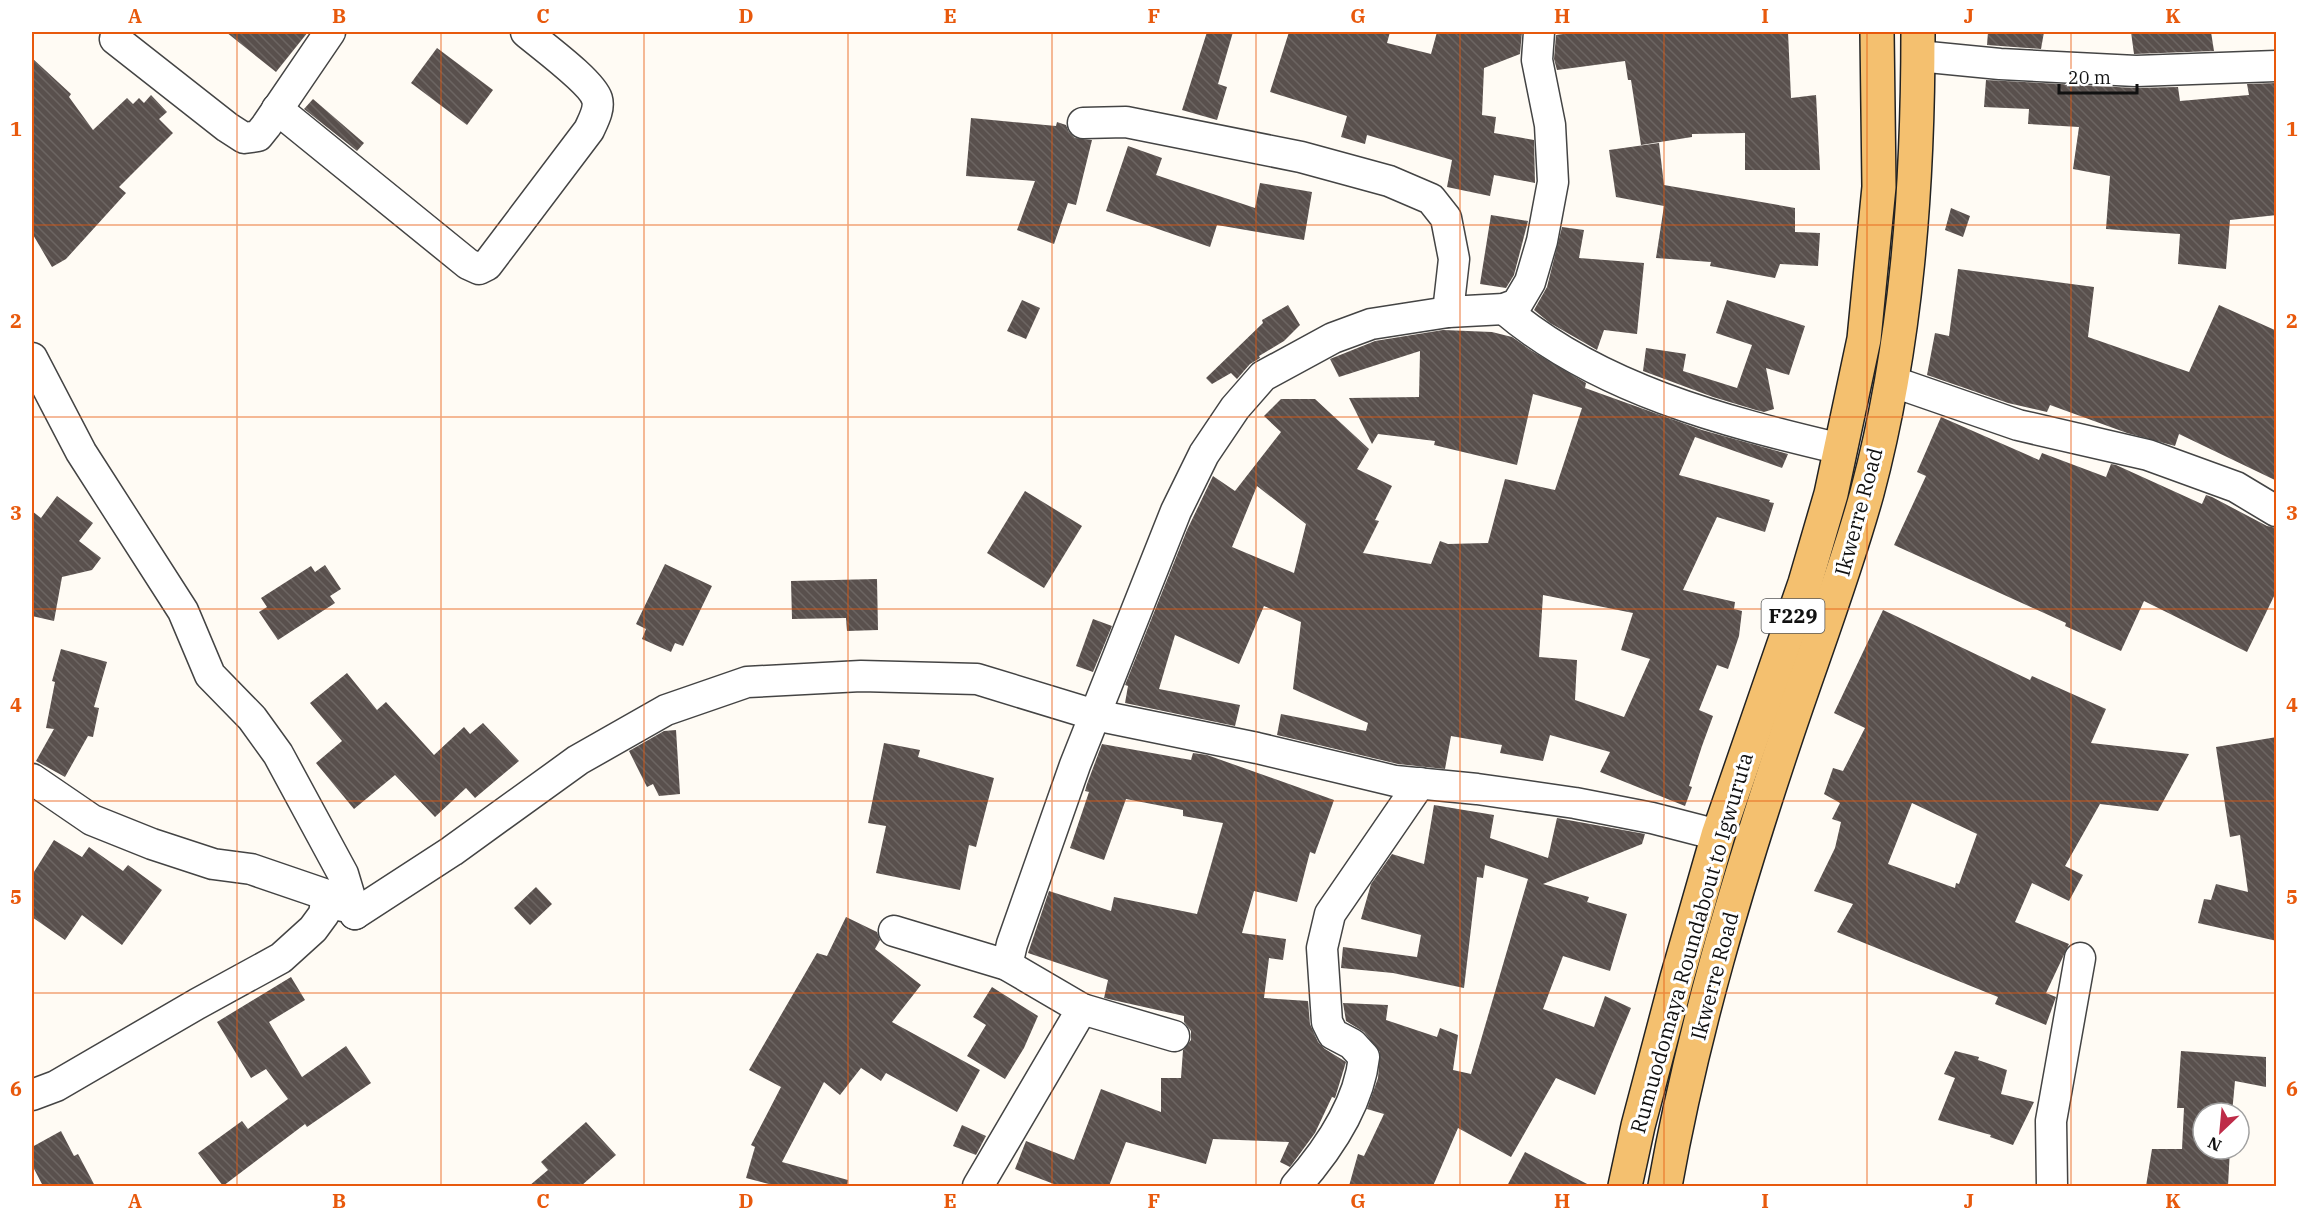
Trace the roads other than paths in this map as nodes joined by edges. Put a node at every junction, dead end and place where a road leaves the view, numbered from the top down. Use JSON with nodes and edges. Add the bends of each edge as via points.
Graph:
{"nodes":[{"id":1,"x":330,"y":32,"type":"edge"},
{"id":2,"x":526,"y":32,"type":"edge"},
{"id":3,"x":1539,"y":32,"type":"edge"},
{"id":4,"x":1877,"y":32,"type":"edge"},
{"id":5,"x":115,"y":39,"type":"dead end"},
{"id":6,"x":1918,"y":44,"type":"edge"},
{"id":7,"x":2277,"y":66,"type":"edge"},
{"id":8,"x":278,"y":109,"type":"junction"},
{"id":9,"x":1083,"y":123,"type":"dead end"},
{"id":10,"x":1504,"y":309,"type":"junction"},
{"id":11,"x":1448,"y":312,"type":"junction"},
{"id":12,"x":32,"y":358,"type":"edge"},
{"id":13,"x":1891,"y":381,"type":"junction"},
{"id":14,"x":1840,"y":449,"type":"junction"},
{"id":15,"x":2277,"y":511,"type":"edge"},
{"id":16,"x":1095,"y":715,"type":"junction"},
{"id":17,"x":32,"y":779,"type":"edge"},
{"id":18,"x":1420,"y":783,"type":"junction"},
{"id":19,"x":1718,"y":835,"type":"junction"},
{"id":20,"x":327,"y":895,"type":"junction"},
{"id":21,"x":355,"y":914,"type":"junction"},
{"id":22,"x":894,"y":931,"type":"dead end"},
{"id":23,"x":2080,"y":958,"type":"dead end"},
{"id":24,"x":1007,"y":965,"type":"junction"},
{"id":25,"x":1082,"y":1009,"type":"junction"},
{"id":26,"x":1174,"y":1036,"type":"dead end"},
{"id":27,"x":32,"y":1095,"type":"edge"},
{"id":28,"x":978,"y":1186,"type":"edge"},
{"id":29,"x":1296,"y":1186,"type":"edge"},
{"id":30,"x":1625,"y":1186,"type":"edge"},
{"id":31,"x":1665,"y":1186,"type":"edge"},
{"id":32,"x":2052,"y":1186,"type":"edge"}],
"edges":[{"from":1,"to":8,"type":"street"},
{"from":2,"to":8,"type":"street","via":[[590,86],[598,100],[596,115],[589,130],[488,265],[479,269]]},
{"from":3,"to":10,"type":"street","via":[[1537,60],[1550,125],[1552,182],[1530,282],[1517,304]]},
{"from":4,"to":14,"type":"main road","name":"Rumuodomaya Roundabout to Igwuruta","number":"F229","via":[[1879,187],[1864,339]]},
{"from":5,"to":8,"type":"street","via":[[244,138],[258,136]]},
{"from":6,"to":7,"type":"street","via":[[2000,64],[2136,71]]},
{"from":6,"to":13,"type":"main road","name":"Ikwerre Road","number":"F229","via":[[1909,257]]},
{"from":9,"to":11,"type":"street","via":[[1126,122],[1301,157],[1389,181],[1431,200],[1446,218],[1454,259]]},
{"from":10,"to":11,"type":"street"},
{"from":10,"to":14,"type":"street","via":[[1561,352],[1606,375],[1741,425]]},
{"from":11,"to":16,"type":"street","via":[[1371,324],[1333,338],[1263,376],[1235,408],[1204,454],[1185,492]]},
{"from":12,"to":21,"type":"street","via":[[81,452],[183,611],[210,675],[252,718],[278,754],[343,874]]},
{"from":13,"to":15,"type":"street","via":[[2018,425],[2148,455],[2236,487]]},
{"from":13,"to":31,"type":"main road","name":"Ikwerre Road","number":"F229","via":[[1867,491],[1839,589],[1786,735],[1712,982]]},
{"from":14,"to":19,"type":"main road","name":"Rumuodomaya Roundabout to Igwuruta","number":"F229","via":[[1805,583]]},
{"from":16,"to":18,"type":"street","via":[[1395,781]]},
{"from":16,"to":21,"type":"street","via":[[977,679],[861,676],[747,682],[666,710],[578,760],[452,851]]},
{"from":16,"to":24,"type":"street","via":[[1040,861]]},
{"from":17,"to":20,"type":"street","via":[[92,820],[152,844],[213,864],[251,869]]},
{"from":18,"to":19,"type":"street","via":[[1575,803]]},
{"from":18,"to":29,"type":"street","via":[[1330,914],[1322,948],[1327,1022],[1334,1034],[1352,1044],[1364,1057],[1362,1075],[1347,1112]]},
{"from":19,"to":30,"type":"main road","name":"Rumuodomaya Roundabout to Igwuruta","number":"F229","via":[[1674,989]]},
{"from":20,"to":21,"type":"street"},
{"from":20,"to":27,"type":"street","via":[[324,914],[281,958],[56,1086]]},
{"from":22,"to":24,"type":"street"},
{"from":23,"to":32,"type":"street","via":[[2051,1121]]},
{"from":24,"to":25,"type":"street"},
{"from":25,"to":26,"type":"street"},
{"from":25,"to":28,"type":"street"}]}
